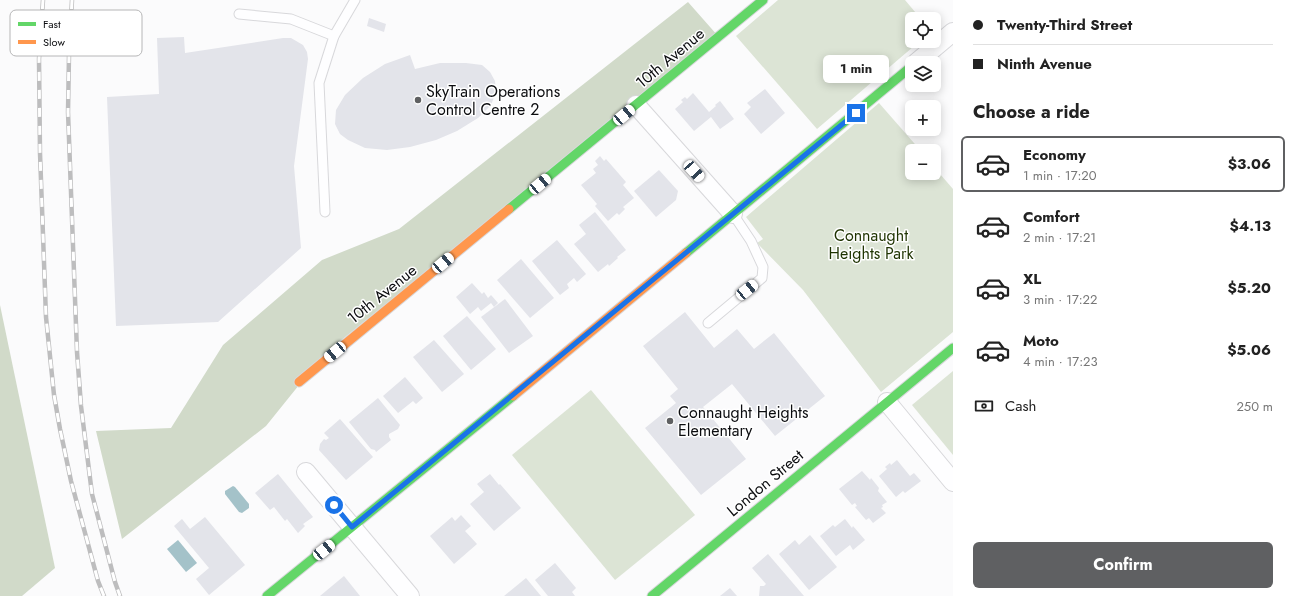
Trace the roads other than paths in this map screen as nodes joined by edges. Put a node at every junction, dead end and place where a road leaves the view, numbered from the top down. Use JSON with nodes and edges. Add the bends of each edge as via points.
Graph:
{"nodes":[{"id":1,"x":355,"y":0,"type":"edge"},
{"id":2,"x":763,"y":0,"type":"edge"},
{"id":3,"x":239,"y":14,"type":"dead end"},
{"id":4,"x":953,"y":32,"type":"edge"},
{"id":5,"x":334,"y":36,"type":"junction"},
{"id":6,"x":924,"y":56,"type":"edge"},
{"id":7,"x":905,"y":72,"type":"edge"},
{"id":8,"x":636,"y":105,"type":"junction"},
{"id":9,"x":325,"y":212,"type":"dead end"},
{"id":10,"x":733,"y":214,"type":"junction"},
{"id":11,"x":708,"y":323,"type":"dead end"},
{"id":12,"x":953,"y":348,"type":"edge"},
{"id":13,"x":299,"y":382,"type":"dead end"},
{"id":14,"x":887,"y":402,"type":"junction"},
{"id":15,"x":306,"y":472,"type":"dead end"},
{"id":16,"x":953,"y":482,"type":"edge"},
{"id":17,"x":352,"y":527,"type":"junction"},
{"id":18,"x":267,"y":596,"type":"edge"},
{"id":19,"x":410,"y":596,"type":"edge"},
{"id":20,"x":652,"y":596,"type":"edge"}],
"edges":[{"from":1,"to":5,"type":"lane"},
{"from":2,"to":8,"type":"street","name":"10th Avenue"},
{"from":3,"to":5,"type":"lane","via":[[292,19]]},
{"from":4,"to":6,"type":"street"},
{"from":5,"to":9,"type":"lane","via":[[319,84]]},
{"from":7,"to":10,"type":"street"},
{"from":8,"to":10,"type":"street"},
{"from":8,"to":13,"type":"street","name":"10th Avenue"},
{"from":10,"to":11,"type":"lane","via":[[763,267],[762,278]]},
{"from":10,"to":17,"type":"street"},
{"from":12,"to":14,"type":"street","name":"London Street"},
{"from":14,"to":16,"type":"street"},
{"from":14,"to":20,"type":"street","name":"London Street"},
{"from":15,"to":17,"type":"street"},
{"from":17,"to":18,"type":"street"},
{"from":17,"to":19,"type":"street"}]}
